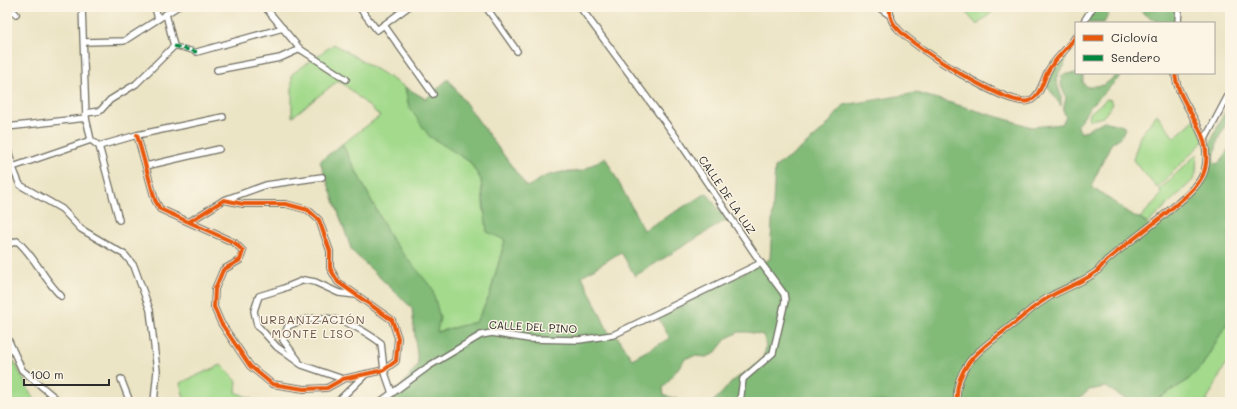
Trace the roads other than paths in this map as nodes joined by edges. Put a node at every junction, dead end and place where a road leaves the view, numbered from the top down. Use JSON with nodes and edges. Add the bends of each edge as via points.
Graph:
{"nodes":[{"id":1,"x":82,"y":7,"type":"edge"},
{"id":2,"x":155,"y":7,"type":"edge"},
{"id":3,"x":177,"y":7,"type":"edge"},
{"id":4,"x":265,"y":7,"type":"edge"},
{"id":5,"x":359,"y":7,"type":"edge"},
{"id":6,"x":408,"y":7,"type":"edge"},
{"id":7,"x":486,"y":7,"type":"edge"},
{"id":8,"x":580,"y":7,"type":"edge"},
{"id":9,"x":878,"y":7,"type":"edge"},
{"id":10,"x":890,"y":7,"type":"edge"},
{"id":11,"x":1093,"y":7,"type":"edge"},
{"id":12,"x":1179,"y":7,"type":"edge"},
{"id":13,"x":166,"y":14,"type":"junction"},
{"id":14,"x":890,"y":16,"type":"junction"},
{"id":15,"x":158,"y":19,"type":"junction"},
{"id":16,"x":1084,"y":22,"type":"edge"},
{"id":17,"x":1178,"y":22,"type":"edge"},
{"id":18,"x":384,"y":25,"type":"junction"},
{"id":19,"x":283,"y":28,"type":"junction"},
{"id":20,"x":1075,"y":37,"type":"edge"},
{"id":21,"x":84,"y":42,"type":"junction"},
{"id":22,"x":174,"y":46,"type":"junction"},
{"id":23,"x":300,"y":49,"type":"junction"},
{"id":24,"x":516,"y":51,"type":"dead end"},
{"id":25,"x":197,"y":52,"type":"joint"},
{"id":26,"x":216,"y":70,"type":"dead end"},
{"id":27,"x":1175,"y":74,"type":"edge"},
{"id":28,"x":346,"y":79,"type":"dead end"},
{"id":29,"x":1230,"y":92,"type":"edge"},
{"id":30,"x":433,"y":94,"type":"dead end"},
{"id":31,"x":86,"y":115,"type":"junction"},
{"id":32,"x":223,"y":117,"type":"dead end"},
{"id":33,"x":7,"y":127,"type":"edge"},
{"id":34,"x":137,"y":135,"type":"junction"},
{"id":35,"x":91,"y":140,"type":"junction"},
{"id":36,"x":1204,"y":141,"type":"junction"},
{"id":37,"x":7,"y":146,"type":"edge"},
{"id":38,"x":99,"y":146,"type":"junction"},
{"id":39,"x":219,"y":148,"type":"dead end"},
{"id":40,"x":146,"y":166,"type":"junction"},
{"id":41,"x":10,"y":168,"type":"edge"},
{"id":42,"x":322,"y":177,"type":"dead end"},
{"id":43,"x":224,"y":200,"type":"junction"},
{"id":44,"x":119,"y":220,"type":"dead end"},
{"id":45,"x":189,"y":222,"type":"junction"},
{"id":46,"x":7,"y":245,"type":"edge"},
{"id":47,"x":761,"y":263,"type":"junction"},
{"id":48,"x":358,"y":295,"type":"junction"},
{"id":49,"x":61,"y":296,"type":"dead end"},
{"id":50,"x":7,"y":337,"type":"edge"},
{"id":51,"x":302,"y":365,"type":"junction"},
{"id":52,"x":384,"y":370,"type":"junction"},
{"id":53,"x":367,"y":374,"type":"junction"},
{"id":54,"x":343,"y":378,"type":"junction"},
{"id":55,"x":121,"y":379,"type":"dead end"},
{"id":56,"x":392,"y":393,"type":"junction"},
{"id":57,"x":62,"y":402,"type":"edge"},
{"id":58,"x":130,"y":402,"type":"edge"},
{"id":59,"x":154,"y":402,"type":"edge"},
{"id":60,"x":337,"y":402,"type":"edge"},
{"id":61,"x":380,"y":402,"type":"edge"},
{"id":62,"x":740,"y":402,"type":"edge"},
{"id":63,"x":957,"y":402,"type":"edge"}],
"edges":[{"from":1,"to":21,"type":"street"},
{"from":2,"to":15,"type":"street"},
{"from":3,"to":13,"type":"street"},
{"from":4,"to":19,"type":"street"},
{"from":5,"to":18,"type":"street","via":[[377,30]]},
{"from":6,"to":18,"type":"street"},
{"from":7,"to":24,"type":"street"},
{"from":8,"to":47,"type":"street","name":"CALLE DE LA LUZ","via":[[679,141]]},
{"from":9,"to":14,"type":"street"},
{"from":10,"to":14,"type":"street"},
{"from":11,"to":16,"type":"street"},
{"from":12,"to":17,"type":"street"},
{"from":13,"to":15,"type":"street"},
{"from":13,"to":22,"type":"street"},
{"from":14,"to":20,"type":"street","via":[[896,28],[906,38],[968,79],[1024,102],[1035,97],[1050,67]]},
{"from":15,"to":21,"type":"street","via":[[124,41]]},
{"from":18,"to":30,"type":"street"},
{"from":19,"to":23,"type":"street"},
{"from":19,"to":25,"type":"street"},
{"from":21,"to":31,"type":"street"},
{"from":22,"to":25,"type":"street"},
{"from":22,"to":31,"type":"street","via":[[136,84],[110,100],[100,112]]},
{"from":23,"to":26,"type":"street","via":[[280,58]]},
{"from":23,"to":28,"type":"street"},
{"from":27,"to":36,"type":"street","via":[[1176,83]]},
{"from":29,"to":36,"type":"street"},
{"from":31,"to":33,"type":"street"},
{"from":31,"to":35,"type":"street"},
{"from":32,"to":34,"type":"street"},
{"from":34,"to":38,"type":"street"},
{"from":34,"to":40,"type":"street"},
{"from":35,"to":38,"type":"street"},
{"from":35,"to":41,"type":"street"},
{"from":36,"to":63,"type":"street","via":[[1206,164],[1198,182],[1165,214],[1096,272],[1037,304],[977,352],[960,378],[956,393]]},
{"from":37,"to":41,"type":"street"},
{"from":38,"to":44,"type":"street"},
{"from":39,"to":40,"type":"street"},
{"from":40,"to":45,"type":"street","via":[[160,209]]},
{"from":41,"to":59,"type":"street","via":[[20,185],[62,208],[81,229],[125,255],[134,266],[150,310],[157,371]]},
{"from":42,"to":43,"type":"street","via":[[266,186]]},
{"from":43,"to":45,"type":"street"},
{"from":43,"to":48,"type":"street","via":[[243,204],[286,204],[308,210],[319,220],[330,251],[330,268],[338,282]]},
{"from":45,"to":54,"type":"street","via":[[235,243],[243,251],[240,260],[223,270],[215,289],[214,307],[221,323],[250,366],[272,384],[304,389],[328,388]]},
{"from":46,"to":49,"type":"street","via":[[17,241],[28,250],[43,276]]},
{"from":47,"to":56,"type":"street","name":"CALLE DEL PINO","via":[[613,335],[579,340],[530,339],[492,333],[480,335],[429,366]]},
{"from":47,"to":62,"type":"street","name":"CALLE DE LA LUZ","via":[[784,294],[785,301],[773,353],[743,379]]},
{"from":48,"to":51,"type":"street","via":[[338,293],[315,282],[304,280],[259,296],[254,311],[257,325],[276,347]]},
{"from":48,"to":52,"type":"street","via":[[392,320],[398,338],[396,361]]},
{"from":50,"to":57,"type":"street","via":[[22,370]]},
{"from":51,"to":52,"type":"street","via":[[283,340],[288,326],[300,320],[325,316],[361,328],[381,343]]},
{"from":51,"to":54,"type":"street"},
{"from":52,"to":53,"type":"street"},
{"from":52,"to":56,"type":"street"},
{"from":53,"to":54,"type":"street"},
{"from":53,"to":60,"type":"street"},
{"from":55,"to":58,"type":"street"},
{"from":56,"to":61,"type":"street","name":"CALLE DEL PINO"}]}
